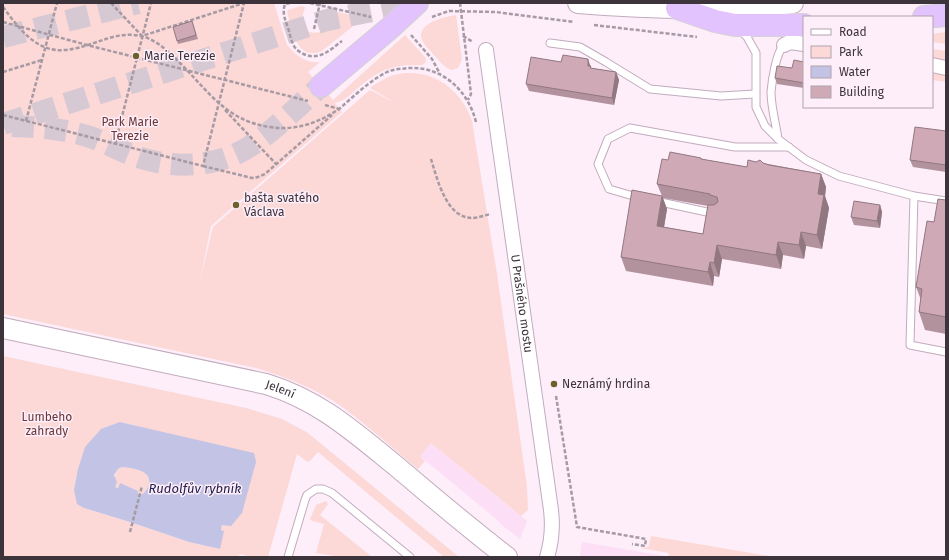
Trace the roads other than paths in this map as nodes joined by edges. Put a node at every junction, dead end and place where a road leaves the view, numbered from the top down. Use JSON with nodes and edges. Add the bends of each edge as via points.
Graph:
{"nodes":[{"id":1,"x":417,"y":3,"type":"edge"},
{"id":2,"x":578,"y":3,"type":"edge"},
{"id":3,"x":793,"y":3,"type":"edge"},
{"id":4,"x":677,"y":8,"type":"junction"},
{"id":5,"x":946,"y":15,"type":"edge"},
{"id":6,"x":933,"y":16,"type":"edge"},
{"id":7,"x":735,"y":25,"type":"junction"},
{"id":8,"x":803,"y":25,"type":"edge"},
{"id":9,"x":550,"y":43,"type":"dead end"},
{"id":10,"x":803,"y":44,"type":"edge"},
{"id":11,"x":784,"y":45,"type":"joint"},
{"id":12,"x":486,"y":50,"type":"dead end"},
{"id":13,"x":933,"y":65,"type":"edge"},
{"id":14,"x":946,"y":68,"type":"edge"},
{"id":15,"x":755,"y":94,"type":"junction"},
{"id":16,"x":317,"y":97,"type":"tunnel mouth"},
{"id":17,"x":778,"y":139,"type":"junction"},
{"id":18,"x":789,"y":147,"type":"junction"},
{"id":19,"x":914,"y":196,"type":"junction"},
{"id":20,"x":946,"y":201,"type":"edge"},
{"id":21,"x":718,"y":214,"type":"edge"},
{"id":22,"x":3,"y":328,"type":"edge"},
{"id":23,"x":946,"y":352,"type":"edge"},
{"id":24,"x":288,"y":557,"type":"edge"},
{"id":25,"x":410,"y":557,"type":"edge"},
{"id":26,"x":507,"y":557,"type":"edge"},
{"id":27,"x":547,"y":557,"type":"edge"}],
"edges":[{"from":1,"to":16,"type":"highway"},
{"from":2,"to":4,"type":"main road"},
{"from":3,"to":4,"type":"main road","via":[[726,8]]},
{"from":4,"to":7,"type":"highway"},
{"from":5,"to":6,"type":"highway"},
{"from":7,"to":8,"type":"highway"},
{"from":7,"to":15,"type":"lane","via":[[747,37],[756,53]]},
{"from":9,"to":15,"type":"lane","via":[[580,47],[650,89],[721,96]]},
{"from":10,"to":11,"type":"street","via":[[790,42]]},
{"from":11,"to":17,"type":"lane","via":[[777,57],[771,93]]},
{"from":12,"to":27,"type":"street","name":"U Prašného mostu","via":[[553,526]]},
{"from":13,"to":14,"type":"street"},
{"from":15,"to":17,"type":"lane","via":[[756,107],[762,120]]},
{"from":17,"to":18,"type":"lane"},
{"from":18,"to":19,"type":"lane","via":[[806,160],[839,176]]},
{"from":18,"to":21,"type":"lane","via":[[734,148],[630,128],[608,139],[598,164],[609,189]]},
{"from":19,"to":20,"type":"lane"},
{"from":19,"to":23,"type":"lane","via":[[910,346]]},
{"from":22,"to":26,"type":"main road","name":"Jelení","via":[[266,384],[293,394],[324,410],[346,426]]},
{"from":24,"to":25,"type":"lane","via":[[305,500],[311,492],[323,489],[332,493]]}]}
